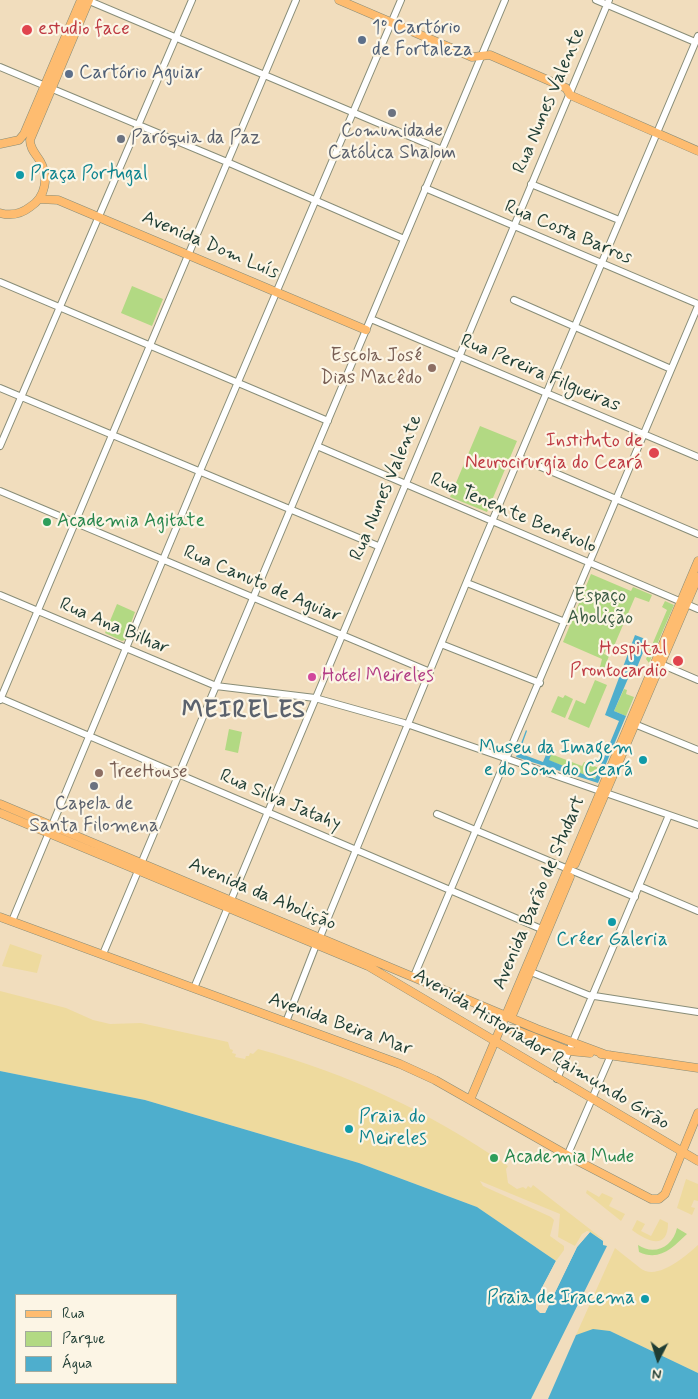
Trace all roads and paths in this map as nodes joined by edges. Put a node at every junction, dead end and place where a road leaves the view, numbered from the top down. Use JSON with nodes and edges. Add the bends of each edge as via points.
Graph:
{"nodes":[{"id":1,"x":81,"y":0,"type":"edge"},
{"id":2,"x":88,"y":0,"type":"edge"},
{"id":3,"x":192,"y":0,"type":"edge"},
{"id":4,"x":296,"y":0,"type":"edge"},
{"id":5,"x":339,"y":0,"type":"edge"},
{"id":6,"x":401,"y":0,"type":"edge"},
{"id":7,"x":505,"y":0,"type":"edge"},
{"id":8,"x":596,"y":0,"type":"edge"},
{"id":9,"x":608,"y":2,"type":"edge"},
{"id":10,"x":392,"y":22,"type":"junction"},
{"id":11,"x":176,"y":38,"type":"junction"},
{"id":12,"x":697,"y":39,"type":"edge"},
{"id":13,"x":482,"y":56,"type":"junction"},
{"id":14,"x":0,"y":67,"type":"edge"},
{"id":15,"x":264,"y":75,"type":"junction"},
{"id":16,"x":48,"y":87,"type":"junction"},
{"id":17,"x":570,"y":96,"type":"junction"},
{"id":18,"x":353,"y":112,"type":"junction"},
{"id":19,"x":139,"y":126,"type":"junction"},
{"id":20,"x":657,"y":134,"type":"junction"},
{"id":21,"x":0,"y":144,"type":"edge"},
{"id":22,"x":442,"y":150,"type":"junction"},
{"id":23,"x":698,"y":151,"type":"edge"},
{"id":24,"x":227,"y":162,"type":"junction"},
{"id":25,"x":531,"y":184,"type":"junction"},
{"id":26,"x":425,"y":188,"type":"junction"},
{"id":27,"x":39,"y":199,"type":"junction"},
{"id":28,"x":316,"y":202,"type":"junction"},
{"id":29,"x":0,"y":213,"type":"edge"},
{"id":30,"x":100,"y":217,"type":"junction"},
{"id":31,"x":619,"y":220,"type":"junction"},
{"id":32,"x":513,"y":226,"type":"junction"},
{"id":33,"x":404,"y":240,"type":"junction"},
{"id":34,"x":188,"y":254,"type":"junction"},
{"id":35,"x":601,"y":263,"type":"junction"},
{"id":36,"x":0,"y":282,"type":"edge"},
{"id":37,"x":278,"y":292,"type":"junction"},
{"id":38,"x":514,"y":300,"type":"dead end"},
{"id":39,"x":698,"y":305,"type":"edge"},
{"id":40,"x":61,"y":308,"type":"junction"},
{"id":41,"x":370,"y":319,"type":"junction"},
{"id":42,"x":574,"y":329,"type":"junction"},
{"id":43,"x":366,"y":330,"type":"junction"},
{"id":44,"x":149,"y":345,"type":"junction"},
{"id":45,"x":459,"y":356,"type":"junction"},
{"id":46,"x":671,"y":369,"type":"junction"},
{"id":47,"x":238,"y":383,"type":"junction"},
{"id":48,"x":0,"y":388,"type":"edge"},
{"id":49,"x":547,"y":393,"type":"junction"},
{"id":50,"x":22,"y":397,"type":"junction"},
{"id":51,"x":328,"y":421,"type":"junction"},
{"id":52,"x":644,"y":433,"type":"junction"},
{"id":53,"x":112,"y":434,"type":"junction"},
{"id":54,"x":0,"y":446,"type":"edge"},
{"id":55,"x":317,"y":446,"type":"junction"},
{"id":56,"x":698,"y":456,"type":"edge"},
{"id":57,"x":520,"y":458,"type":"junction"},
{"id":58,"x":200,"y":471,"type":"junction"},
{"id":59,"x":405,"y":484,"type":"junction"},
{"id":60,"x":0,"y":491,"type":"edge"},
{"id":61,"x":616,"y":499,"type":"junction"},
{"id":62,"x":290,"y":509,"type":"junction"},
{"id":63,"x":492,"y":521,"type":"junction"},
{"id":64,"x":75,"y":523,"type":"junction"},
{"id":65,"x":698,"y":534,"type":"edge"},
{"id":66,"x":378,"y":546,"type":"junction"},
{"id":67,"x":164,"y":561,"type":"junction"},
{"id":68,"x":698,"y":561,"type":"edge"},
{"id":69,"x":589,"y":563,"type":"junction"},
{"id":70,"x":698,"y":577,"type":"edge"},
{"id":71,"x":467,"y":583,"type":"junction"},
{"id":72,"x":0,"y":595,"type":"edge"},
{"id":73,"x":252,"y":599,"type":"junction"},
{"id":74,"x":684,"y":603,"type":"junction"},
{"id":75,"x":698,"y":609,"type":"edge"},
{"id":76,"x":38,"y":611,"type":"junction"},
{"id":77,"x":565,"y":622,"type":"junction"},
{"id":78,"x":342,"y":635,"type":"junction"},
{"id":79,"x":442,"y":644,"type":"junction"},
{"id":80,"x":127,"y":649,"type":"junction"},
{"id":81,"x":658,"y":663,"type":"junction"},
{"id":82,"x":430,"y":672,"type":"junction"},
{"id":83,"x":698,"y":680,"type":"edge"},
{"id":84,"x":540,"y":683,"type":"junction"},
{"id":85,"x":216,"y":686,"type":"junction"},
{"id":86,"x":315,"y":698,"type":"junction"},
{"id":87,"x":0,"y":699,"type":"edge"},
{"id":88,"x":633,"y":723,"type":"junction"},
{"id":89,"x":408,"y":725,"type":"junction"},
{"id":90,"x":89,"y":736,"type":"junction"},
{"id":91,"x":698,"y":750,"type":"edge"},
{"id":92,"x":507,"y":760,"type":"junction"},
{"id":93,"x":178,"y":775,"type":"junction"},
{"id":94,"x":603,"y":793,"type":"junction"},
{"id":95,"x":0,"y":804,"type":"edge"},
{"id":96,"x":267,"y":812,"type":"junction"},
{"id":97,"x":0,"y":813,"type":"edge"},
{"id":98,"x":437,"y":814,"type":"dead end"},
{"id":99,"x":669,"y":815,"type":"junction"},
{"id":100,"x":698,"y":825,"type":"edge"},
{"id":101,"x":53,"y":826,"type":"junction"},
{"id":102,"x":477,"y":832,"type":"junction"},
{"id":103,"x":50,"y":834,"type":"junction"},
{"id":104,"x":356,"y":850,"type":"junction"},
{"id":105,"x":141,"y":862,"type":"junction"},
{"id":106,"x":570,"y":870,"type":"junction"},
{"id":107,"x":137,"y":871,"type":"junction"},
{"id":108,"x":639,"y":886,"type":"junction"},
{"id":109,"x":451,"y":891,"type":"junction"},
{"id":110,"x":635,"y":897,"type":"junction"},
{"id":111,"x":231,"y":900,"type":"junction"},
{"id":112,"x":227,"y":908,"type":"junction"},
{"id":113,"x":698,"y":911,"type":"edge"},
{"id":114,"x":0,"y":917,"type":"edge"},
{"id":115,"x":12,"y":921,"type":"junction"},
{"id":116,"x":545,"y":931,"type":"junction"},
{"id":117,"x":320,"y":937,"type":"junction"},
{"id":118,"x":316,"y":945,"type":"junction"},
{"id":119,"x":103,"y":954,"type":"junction"},
{"id":120,"x":368,"y":966,"type":"joint"},
{"id":121,"x":528,"y":970,"type":"junction"},
{"id":122,"x":414,"y":976,"type":"junction"},
{"id":123,"x":194,"y":988,"type":"junction"},
{"id":124,"x":592,"y":996,"type":"junction"},
{"id":125,"x":698,"y":1012,"type":"edge"},
{"id":126,"x":509,"y":1017,"type":"junction"},
{"id":127,"x":286,"y":1022,"type":"junction"},
{"id":128,"x":500,"y":1029,"type":"junction"},
{"id":129,"x":495,"y":1042,"type":"junction"},
{"id":130,"x":571,"y":1047,"type":"junction"},
{"id":131,"x":607,"y":1054,"type":"junction"},
{"id":132,"x":698,"y":1068,"type":"edge"},
{"id":133,"x":558,"y":1079,"type":"junction"},
{"id":134,"x":592,"y":1098,"type":"junction"},
{"id":135,"x":470,"y":1100,"type":"junction"},
{"id":136,"x":698,"y":1113,"type":"edge"},
{"id":137,"x":682,"y":1152,"type":"junction"},
{"id":138,"x":567,"y":1156,"type":"junction"},
{"id":139,"x":698,"y":1161,"type":"edge"}],
"edges":[{"from":1,"to":16,"type":"main road"},
{"from":2,"to":11,"type":"street"},
{"from":2,"to":16,"type":"main road"},
{"from":3,"to":11,"type":"street"},
{"from":4,"to":15,"type":"street"},
{"from":5,"to":10,"type":"main road"},
{"from":6,"to":10,"type":"street"},
{"from":7,"to":13,"type":"street"},
{"from":8,"to":9,"type":"street"},
{"from":9,"to":12,"type":"street"},
{"from":9,"to":17,"type":"street","name":"Rua Nunes Valente"},
{"from":10,"to":13,"type":"main road","via":[[472,57]]},
{"from":10,"to":18,"type":"street"},
{"from":11,"to":15,"type":"street"},
{"from":11,"to":19,"type":"street"},
{"from":12,"to":20,"type":"street"},
{"from":13,"to":17,"type":"main road","via":[[490,55],[566,88]]},
{"from":13,"to":22,"type":"street"},
{"from":14,"to":16,"type":"street"},
{"from":15,"to":18,"type":"street"},
{"from":15,"to":24,"type":"street"},
{"from":16,"to":19,"type":"street"},
{"from":16,"to":21,"type":"main road","via":[[24,134],[14,142]]},
{"from":16,"to":27,"type":"main road","via":[[30,140],[45,174]]},
{"from":17,"to":20,"type":"main road"},
{"from":17,"to":25,"type":"street","name":"Rua Nunes Valente"},
{"from":18,"to":22,"type":"street"},
{"from":18,"to":28,"type":"street"},
{"from":19,"to":24,"type":"street"},
{"from":19,"to":30,"type":"street"},
{"from":20,"to":23,"type":"main road"},
{"from":20,"to":31,"type":"street"},
{"from":22,"to":26,"type":"street"},
{"from":24,"to":28,"type":"street"},
{"from":24,"to":34,"type":"street"},
{"from":25,"to":31,"type":"street"},
{"from":25,"to":32,"type":"street","name":"Rua Nunes Valente"},
{"from":26,"to":32,"type":"street","name":"Rua Costa Barros"},
{"from":26,"to":33,"type":"street"},
{"from":27,"to":29,"type":"main road","via":[[21,213]]},
{"from":27,"to":30,"type":"main road","name":"Avenida Dom Luís","via":[[55,198]]},
{"from":28,"to":33,"type":"street"},
{"from":28,"to":37,"type":"street"},
{"from":30,"to":34,"type":"main road","name":"Avenida Dom Luís"},
{"from":30,"to":40,"type":"street"},
{"from":31,"to":35,"type":"street"},
{"from":32,"to":35,"type":"street","name":"Rua Costa Barros"},
{"from":32,"to":45,"type":"street","name":"Rua Nunes Valente"},
{"from":33,"to":41,"type":"street"},
{"from":34,"to":37,"type":"main road","name":"Avenida Dom Luís"},
{"from":34,"to":44,"type":"street"},
{"from":35,"to":39,"type":"street","name":"Rua Costa Barros"},
{"from":35,"to":42,"type":"street"},
{"from":36,"to":40,"type":"street"},
{"from":37,"to":43,"type":"main road","name":"Avenida Dom Luís"},
{"from":37,"to":47,"type":"street"},
{"from":38,"to":42,"type":"street"},
{"from":39,"to":46,"type":"street"},
{"from":40,"to":44,"type":"street"},
{"from":40,"to":50,"type":"street"},
{"from":41,"to":43,"type":"street"},
{"from":41,"to":45,"type":"street","name":"Rua Pereira Filgueiras"},
{"from":42,"to":46,"type":"street"},
{"from":42,"to":49,"type":"street"},
{"from":43,"to":51,"type":"street"},
{"from":44,"to":47,"type":"street"},
{"from":44,"to":53,"type":"street"},
{"from":45,"to":49,"type":"street","name":"Rua Pereira Filgueiras"},
{"from":45,"to":59,"type":"street","name":"Rua Nunes Valente"},
{"from":46,"to":52,"type":"street"},
{"from":47,"to":51,"type":"street"},
{"from":47,"to":58,"type":"street"},
{"from":48,"to":50,"type":"street"},
{"from":49,"to":52,"type":"street","name":"Rua Pereira Filgueiras"},
{"from":49,"to":57,"type":"street"},
{"from":50,"to":53,"type":"street"},
{"from":50,"to":54,"type":"street"},
{"from":51,"to":55,"type":"street"},
{"from":52,"to":56,"type":"street","name":"Rua Pereira Filgueiras"},
{"from":52,"to":61,"type":"street"},
{"from":53,"to":58,"type":"street"},
{"from":53,"to":64,"type":"street"},
{"from":55,"to":59,"type":"street","name":"Rua Tenente Benévolo"},
{"from":55,"to":62,"type":"street"},
{"from":57,"to":61,"type":"street"},
{"from":57,"to":63,"type":"street"},
{"from":58,"to":62,"type":"street"},
{"from":58,"to":67,"type":"street"},
{"from":59,"to":63,"type":"street","name":"Rua Tenente Benévolo"},
{"from":59,"to":66,"type":"street","name":"Rua Nunes Valente"},
{"from":60,"to":64,"type":"street","name":"Rua Canuto de Aguiar"},
{"from":61,"to":65,"type":"street"},
{"from":61,"to":69,"type":"street"},
{"from":62,"to":66,"type":"street"},
{"from":62,"to":73,"type":"street"},
{"from":63,"to":69,"type":"street","name":"Rua Tenente Benévolo"},
{"from":63,"to":71,"type":"street"},
{"from":64,"to":67,"type":"street","name":"Rua Canuto de Aguiar"},
{"from":64,"to":76,"type":"street"},
{"from":66,"to":78,"type":"street","name":"Rua Nunes Valente"},
{"from":67,"to":73,"type":"street","name":"Rua Canuto de Aguiar"},
{"from":67,"to":80,"type":"street"},
{"from":68,"to":74,"type":"main road","name":"Avenida Barão de Studart"},
{"from":69,"to":74,"type":"street","name":"Rua Tenente Benévolo"},
{"from":69,"to":77,"type":"street"},
{"from":70,"to":74,"type":"main road","name":"Avenida Barão de Studart"},
{"from":71,"to":77,"type":"street"},
{"from":71,"to":79,"type":"street"},
{"from":72,"to":76,"type":"street","name":"Rua Ana Bilhar"},
{"from":73,"to":78,"type":"street","name":"Rua Canuto de Aguiar"},
{"from":73,"to":85,"type":"street"},
{"from":74,"to":75,"type":"street","name":"Rua Tenente Benévolo"},
{"from":74,"to":81,"type":"main road","name":"Avenida Barão de Studart"},
{"from":76,"to":80,"type":"street","name":"Rua Ana Bilhar"},
{"from":76,"to":87,"type":"street"},
{"from":77,"to":84,"type":"street"},
{"from":78,"to":82,"type":"street","name":"Rua Canuto de Aguiar"},
{"from":78,"to":86,"type":"street","name":"Rua Nunes Valente"},
{"from":79,"to":82,"type":"street"},
{"from":79,"to":84,"type":"street"},
{"from":80,"to":85,"type":"street","name":"Rua Ana Bilhar"},
{"from":80,"to":90,"type":"street"},
{"from":81,"to":83,"type":"street"},
{"from":81,"to":88,"type":"main road","name":"Avenida Barão de Studart"},
{"from":82,"to":89,"type":"street"},
{"from":84,"to":92,"type":"street"},
{"from":85,"to":86,"type":"street","name":"Rua Ana Bilhar"},
{"from":85,"to":93,"type":"street"},
{"from":86,"to":89,"type":"street","name":"Rua Ana Bilhar"},
{"from":86,"to":96,"type":"street","name":"Rua Nunes Valente"},
{"from":87,"to":90,"type":"street","name":"Rua Silva Jatahy"},
{"from":88,"to":91,"type":"street"},
{"from":88,"to":94,"type":"main road","name":"Avenida Barão de Studart"},
{"from":89,"to":92,"type":"street","name":"Rua Ana Bilhar"},
{"from":89,"to":104,"type":"street"},
{"from":90,"to":93,"type":"street","name":"Rua Silva Jatahy"},
{"from":90,"to":101,"type":"street"},
{"from":92,"to":94,"type":"street","name":"Rua Ana Bilhar"},
{"from":92,"to":102,"type":"street"},
{"from":93,"to":96,"type":"street","name":"Rua Silva Jatahy"},
{"from":93,"to":105,"type":"street"},
{"from":94,"to":99,"type":"street","name":"Rua Ana Bilhar"},
{"from":94,"to":106,"type":"main road","name":"Avenida Barão de Studart"},
{"from":95,"to":101,"type":"main road","name":"Avenida da Abolição"},
{"from":96,"to":104,"type":"street","name":"Rua Silva Jatahy"},
{"from":96,"to":111,"type":"street","name":"Rua Nunes Valente"},
{"from":97,"to":103,"type":"main road","name":"Avenida da Abolição"},
{"from":98,"to":102,"type":"street"},
{"from":99,"to":100,"type":"street","name":"Rua Ana Bilhar"},
{"from":99,"to":108,"type":"street"},
{"from":101,"to":103,"type":"street"},
{"from":101,"to":105,"type":"main road","name":"Avenida da Abolição"},
{"from":102,"to":106,"type":"street"},
{"from":102,"to":109,"type":"street"},
{"from":103,"to":107,"type":"main road","name":"Avenida da Abolição"},
{"from":103,"to":115,"type":"street"},
{"from":104,"to":109,"type":"street","name":"Rua Silva Jatahy"},
{"from":104,"to":117,"type":"street"},
{"from":105,"to":107,"type":"street"},
{"from":105,"to":111,"type":"main road","name":"Avenida da Abolição"},
{"from":106,"to":110,"type":"street"},
{"from":106,"to":116,"type":"main road","name":"Avenida Barão de Studart"},
{"from":107,"to":112,"type":"main road","name":"Avenida da Abolição"},
{"from":107,"to":119,"type":"street"},
{"from":108,"to":110,"type":"street"},
{"from":108,"to":113,"type":"street"},
{"from":109,"to":116,"type":"street","name":"Rua Silva Jatahy"},
{"from":109,"to":122,"type":"street"},
{"from":110,"to":124,"type":"street"},
{"from":111,"to":112,"type":"street","name":"Rua Nunes Valente"},
{"from":111,"to":117,"type":"main road","name":"Avenida da Abolição"},
{"from":112,"to":118,"type":"main road","name":"Avenida da Abolição"},
{"from":112,"to":123,"type":"street","name":"Rua Nunes Valente"},
{"from":114,"to":115,"type":"main road","name":"Avenida Beira Mar"},
{"from":115,"to":119,"type":"main road","name":"Avenida Beira Mar"},
{"from":116,"to":121,"type":"main road","name":"Avenida Barão de Studart"},
{"from":117,"to":122,"type":"main road","name":"Avenida da Abolição"},
{"from":118,"to":120,"type":"main road","name":"Avenida da Abolição"},
{"from":118,"to":127,"type":"street"},
{"from":119,"to":123,"type":"main road","name":"Avenida Beira Mar"},
{"from":120,"to":129,"type":"main road","name":"Avenida Historiador Raimundo Girão"},
{"from":121,"to":124,"type":"street"},
{"from":121,"to":126,"type":"main road","name":"Avenida Barão de Studart"},
{"from":122,"to":126,"type":"main road","name":"Avenida da Abolição"},
{"from":123,"to":127,"type":"main road","name":"Avenida Beira Mar"},
{"from":124,"to":125,"type":"street"},
{"from":124,"to":130,"type":"street"},
{"from":126,"to":128,"type":"main road","name":"Avenida Barão de Studart"},
{"from":126,"to":130,"type":"main road","name":"Avenida da Abolição"},
{"from":127,"to":135,"type":"main road","name":"Avenida Beira Mar","via":[[400,1064]]},
{"from":128,"to":129,"type":"main road","name":"Avenida Barão de Studart"},
{"from":128,"to":130,"type":"main road","via":[[513,1029]]},
{"from":129,"to":133,"type":"main road","name":"Avenida Historiador Raimundo Girão"},
{"from":129,"to":135,"type":"main road","name":"Avenida Barão de Studart"},
{"from":130,"to":131,"type":"main road"},
{"from":130,"to":133,"type":"street"},
{"from":131,"to":132,"type":"main road"},
{"from":131,"to":134,"type":"street"},
{"from":133,"to":134,"type":"main road","name":"Avenida Historiador Raimundo Girão"},
{"from":134,"to":137,"type":"main road","name":"Avenida Historiador Raimundo Girão"},
{"from":134,"to":138,"type":"street"},
{"from":135,"to":138,"type":"main road","name":"Avenida Beira Mar"},
{"from":136,"to":137,"type":"main road"},
{"from":137,"to":138,"type":"main road","name":"Avenida Beira Mar","via":[[665,1194],[659,1199],[651,1199]]},
{"from":137,"to":139,"type":"main road","name":"Avenida Historiador Raimundo Girão"}]}
